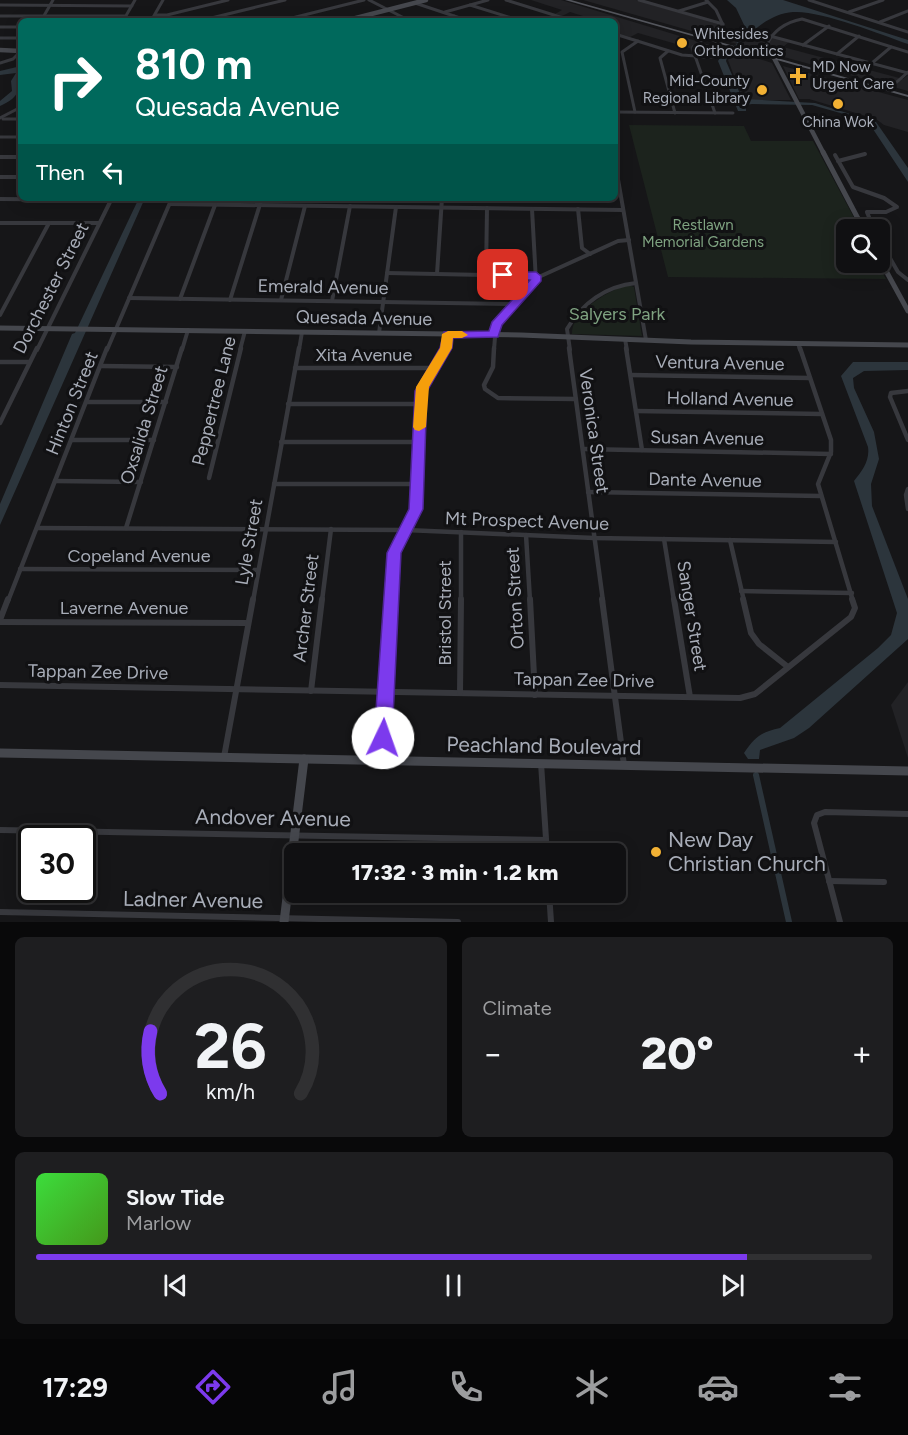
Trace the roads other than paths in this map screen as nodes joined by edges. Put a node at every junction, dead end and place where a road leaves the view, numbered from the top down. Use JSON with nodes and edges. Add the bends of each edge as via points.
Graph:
{"nodes":[{"id":1,"x":53,"y":0,"type":"edge"},
{"id":2,"x":135,"y":0,"type":"edge"},
{"id":3,"x":163,"y":0,"type":"edge"},
{"id":4,"x":228,"y":0,"type":"edge"},
{"id":5,"x":285,"y":0,"type":"edge"},
{"id":6,"x":364,"y":0,"type":"edge"},
{"id":7,"x":369,"y":0,"type":"edge"},
{"id":8,"x":426,"y":0,"type":"edge"},
{"id":9,"x":488,"y":0,"type":"edge"},
{"id":10,"x":506,"y":0,"type":"edge"},
{"id":11,"x":567,"y":0,"type":"edge"},
{"id":12,"x":578,"y":0,"type":"edge"},
{"id":13,"x":639,"y":0,"type":"edge"},
{"id":14,"x":657,"y":0,"type":"edge"},
{"id":15,"x":809,"y":0,"type":"edge"},
{"id":16,"x":829,"y":0,"type":"edge"},
{"id":17,"x":884,"y":0,"type":"edge"},
{"id":18,"x":276,"y":1,"type":"edge"},
{"id":19,"x":707,"y":1,"type":"edge"},
{"id":20,"x":415,"y":3,"type":"junction"},
{"id":21,"x":648,"y":3,"type":"junction"},
{"id":22,"x":819,"y":3,"type":"junction"},
{"id":23,"x":0,"y":5,"type":"edge"},
{"id":24,"x":470,"y":5,"type":"junction"},
{"id":25,"x":50,"y":6,"type":"junction"},
{"id":26,"x":132,"y":6,"type":"junction"},
{"id":27,"x":386,"y":10,"type":"junction"},
{"id":28,"x":677,"y":11,"type":"junction"},
{"id":29,"x":908,"y":11,"type":"edge"},
{"id":30,"x":442,"y":12,"type":"junction"},
{"id":31,"x":848,"y":13,"type":"junction"},
{"id":32,"x":155,"y":15,"type":"junction"},
{"id":33,"x":0,"y":16,"type":"edge"},
{"id":34,"x":44,"y":16,"type":"junction"},
{"id":35,"x":125,"y":16,"type":"joint"},
{"id":36,"x":454,"y":16,"type":"junction"},
{"id":37,"x":153,"y":18,"type":"edge"},
{"id":38,"x":211,"y":18,"type":"edge"},
{"id":39,"x":292,"y":18,"type":"edge"},
{"id":40,"x":355,"y":18,"type":"edge"},
{"id":41,"x":408,"y":18,"type":"edge"},
{"id":42,"x":450,"y":18,"type":"edge"},
{"id":43,"x":460,"y":18,"type":"edge"},
{"id":44,"x":511,"y":18,"type":"edge"},
{"id":45,"x":563,"y":18,"type":"edge"},
{"id":46,"x":878,"y":22,"type":"junction"},
{"id":47,"x":723,"y":24,"type":"junction"},
{"id":48,"x":829,"y":26,"type":"junction"},
{"id":49,"x":0,"y":27,"type":"edge"},
{"id":50,"x":18,"y":27,"type":"edge"},
{"id":51,"x":908,"y":32,"type":"edge"},
{"id":52,"x":618,"y":35,"type":"edge"},
{"id":53,"x":770,"y":36,"type":"junction"},
{"id":54,"x":859,"y":36,"type":"junction"},
{"id":55,"x":0,"y":38,"type":"edge"},
{"id":56,"x":18,"y":38,"type":"edge"},
{"id":57,"x":705,"y":39,"type":"junction"},
{"id":58,"x":638,"y":41,"type":"junction"},
{"id":59,"x":803,"y":45,"type":"junction"},
{"id":60,"x":731,"y":46,"type":"junction"},
{"id":61,"x":891,"y":47,"type":"junction"},
{"id":62,"x":0,"y":51,"type":"edge"},
{"id":63,"x":18,"y":51,"type":"edge"},
{"id":64,"x":668,"y":51,"type":"junction"},
{"id":65,"x":908,"y":52,"type":"edge"},
{"id":66,"x":837,"y":54,"type":"junction"},
{"id":67,"x":18,"y":55,"type":"edge"},
{"id":68,"x":696,"y":56,"type":"junction"},
{"id":69,"x":774,"y":58,"type":"junction"},
{"id":70,"x":0,"y":63,"type":"edge"},
{"id":71,"x":872,"y":63,"type":"junction"},
{"id":72,"x":790,"y":64,"type":"junction"},
{"id":73,"x":778,"y":68,"type":"junction"},
{"id":74,"x":908,"y":72,"type":"edge"},
{"id":75,"x":887,"y":89,"type":"junction"},
{"id":76,"x":908,"y":95,"type":"edge"},
{"id":77,"x":18,"y":109,"type":"edge"},
{"id":78,"x":618,"y":112,"type":"edge"},
{"id":79,"x":635,"y":112,"type":"junction"},
{"id":80,"x":675,"y":113,"type":"junction"},
{"id":81,"x":715,"y":113,"type":"junction"},
{"id":82,"x":733,"y":113,"type":"dead end"},
{"id":83,"x":0,"y":118,"type":"edge"},
{"id":84,"x":18,"y":118,"type":"edge"},
{"id":85,"x":0,"y":137,"type":"edge"},
{"id":86,"x":18,"y":137,"type":"edge"},
{"id":87,"x":865,"y":154,"type":"dead end"},
{"id":88,"x":835,"y":155,"type":"dead end"},
{"id":89,"x":0,"y":157,"type":"edge"},
{"id":90,"x":18,"y":157,"type":"edge"},
{"id":91,"x":838,"y":161,"type":"junction"},
{"id":92,"x":0,"y":177,"type":"edge"},
{"id":93,"x":18,"y":177,"type":"edge"},
{"id":94,"x":618,"y":191,"type":"edge"},
{"id":95,"x":0,"y":200,"type":"edge"},
{"id":96,"x":18,"y":200,"type":"edge"},
{"id":97,"x":111,"y":201,"type":"edge"},
{"id":98,"x":171,"y":201,"type":"edge"},
{"id":99,"x":261,"y":201,"type":"edge"},
{"id":100,"x":442,"y":201,"type":"edge"},
{"id":101,"x":170,"y":204,"type":"junction"},
{"id":102,"x":215,"y":205,"type":"junction"},
{"id":103,"x":260,"y":205,"type":"junction"},
{"id":104,"x":305,"y":206,"type":"junction"},
{"id":105,"x":350,"y":207,"type":"junction"},
{"id":106,"x":396,"y":207,"type":"junction"},
{"id":107,"x":441,"y":208,"type":"junction"},
{"id":108,"x":487,"y":208,"type":"junction"},
{"id":109,"x":532,"y":209,"type":"junction"},
{"id":110,"x":578,"y":209,"type":"junction"},
{"id":111,"x":623,"y":210,"type":"junction"},
{"id":112,"x":858,"y":219,"type":"edge"},
{"id":113,"x":870,"y":219,"type":"edge"},
{"id":114,"x":2,"y":223,"type":"edge"},
{"id":115,"x":49,"y":223,"type":"junction"},
{"id":116,"x":99,"y":223,"type":"junction"},
{"id":117,"x":0,"y":228,"type":"edge"},
{"id":118,"x":629,"y":240,"type":"junction"},
{"id":119,"x":590,"y":254,"type":"junction"},
{"id":120,"x":890,"y":258,"type":"edge"},
{"id":121,"x":387,"y":273,"type":"junction"},
{"id":122,"x":887,"y":273,"type":"edge"},
{"id":123,"x":436,"y":274,"type":"junction"},
{"id":124,"x":486,"y":275,"type":"junction"},
{"id":125,"x":536,"y":276,"type":"junction"},
{"id":126,"x":908,"y":280,"type":"edge"},
{"id":127,"x":636,"y":283,"type":"junction"},
{"id":128,"x":129,"y":298,"type":"junction"},
{"id":129,"x":180,"y":299,"type":"junction"},
{"id":130,"x":230,"y":300,"type":"junction"},
{"id":131,"x":281,"y":300,"type":"junction"},
{"id":132,"x":332,"y":301,"type":"junction"},
{"id":133,"x":384,"y":302,"type":"junction"},
{"id":134,"x":516,"y":304,"type":"junction"},
{"id":135,"x":908,"y":311,"type":"edge"},
{"id":136,"x":0,"y":315,"type":"edge"},
{"id":137,"x":0,"y":328,"type":"edge"},
{"id":138,"x":46,"y":328,"type":"junction"},
{"id":139,"x":116,"y":329,"type":"junction"},
{"id":140,"x":188,"y":330,"type":"junction"},
{"id":141,"x":245,"y":331,"type":"junction"},
{"id":142,"x":302,"y":332,"type":"junction"},
{"id":143,"x":379,"y":333,"type":"junction"},
{"id":144,"x":448,"y":334,"type":"junction"},
{"id":145,"x":494,"y":335,"type":"junction"},
{"id":146,"x":568,"y":337,"type":"junction"},
{"id":147,"x":625,"y":339,"type":"junction"},
{"id":148,"x":646,"y":340,"type":"junction"},
{"id":149,"x":798,"y":343,"type":"junction"},
{"id":150,"x":908,"y":345,"type":"edge"},
{"id":151,"x":0,"y":362,"type":"edge"},
{"id":152,"x":29,"y":362,"type":"junction"},
{"id":153,"x":101,"y":366,"type":"junction"},
{"id":154,"x":177,"y":367,"type":"junction"},
{"id":155,"x":295,"y":368,"type":"junction"},
{"id":156,"x":434,"y":368,"type":"junction"},
{"id":157,"x":631,"y":375,"type":"junction"},
{"id":158,"x":810,"y":378,"type":"junction"},
{"id":159,"x":908,"y":392,"type":"edge"},
{"id":160,"x":576,"y":399,"type":"junction"},
{"id":161,"x":87,"y":402,"type":"junction"},
{"id":162,"x":166,"y":402,"type":"junction"},
{"id":163,"x":288,"y":404,"type":"junction"},
{"id":164,"x":420,"y":404,"type":"junction"},
{"id":165,"x":636,"y":411,"type":"junction"},
{"id":166,"x":822,"y":414,"type":"junction"},
{"id":167,"x":0,"y":423,"type":"edge"},
{"id":168,"x":902,"y":425,"type":"junction"},
{"id":169,"x":908,"y":425,"type":"edge"},
{"id":170,"x":72,"y":440,"type":"junction"},
{"id":171,"x":154,"y":440,"type":"junction"},
{"id":172,"x":908,"y":440,"type":"edge"},
{"id":173,"x":281,"y":442,"type":"junction"},
{"id":174,"x":419,"y":442,"type":"junction"},
{"id":175,"x":583,"y":449,"type":"junction"},
{"id":176,"x":642,"y":450,"type":"junction"},
{"id":177,"x":831,"y":453,"type":"junction"},
{"id":178,"x":209,"y":478,"type":"dead end"},
{"id":179,"x":55,"y":481,"type":"junction"},
{"id":180,"x":141,"y":482,"type":"junction"},
{"id":181,"x":274,"y":484,"type":"junction"},
{"id":182,"x":417,"y":484,"type":"junction"},
{"id":183,"x":908,"y":489,"type":"edge"},
{"id":184,"x":588,"y":492,"type":"junction"},
{"id":185,"x":821,"y":496,"type":"junction"},
{"id":186,"x":907,"y":500,"type":"edge"},
{"id":187,"x":908,"y":509,"type":"edge"},
{"id":188,"x":37,"y":528,"type":"junction"},
{"id":189,"x":126,"y":528,"type":"junction"},
{"id":190,"x":266,"y":529,"type":"junction"},
{"id":191,"x":331,"y":529,"type":"junction"},
{"id":192,"x":406,"y":530,"type":"junction"},
{"id":193,"x":460,"y":532,"type":"junction"},
{"id":194,"x":526,"y":535,"type":"junction"},
{"id":195,"x":594,"y":538,"type":"junction"},
{"id":196,"x":664,"y":539,"type":"junction"},
{"id":197,"x":730,"y":540,"type":"junction"},
{"id":198,"x":836,"y":542,"type":"junction"},
{"id":199,"x":20,"y":569,"type":"junction"},
{"id":200,"x":258,"y":570,"type":"junction"},
{"id":201,"x":741,"y":591,"type":"junction"},
{"id":202,"x":852,"y":593,"type":"junction"},
{"id":203,"x":0,"y":621,"type":"edge"},
{"id":204,"x":248,"y":623,"type":"junction"},
{"id":205,"x":788,"y":667,"type":"junction"},
{"id":206,"x":0,"y":685,"type":"edge"},
{"id":207,"x":236,"y":689,"type":"junction"},
{"id":208,"x":311,"y":691,"type":"junction"},
{"id":209,"x":386,"y":692,"type":"junction"},
{"id":210,"x":460,"y":693,"type":"junction"},
{"id":211,"x":536,"y":694,"type":"junction"},
{"id":212,"x":615,"y":696,"type":"junction"},
{"id":213,"x":690,"y":697,"type":"junction"},
{"id":214,"x":0,"y":753,"type":"edge"},
{"id":215,"x":224,"y":758,"type":"junction"},
{"id":216,"x":304,"y":759,"type":"junction"},
{"id":217,"x":381,"y":760,"type":"junction"},
{"id":218,"x":541,"y":764,"type":"junction"},
{"id":219,"x":624,"y":765,"type":"junction"},
{"id":220,"x":908,"y":771,"type":"edge"},
{"id":221,"x":908,"y":814,"type":"edge"},
{"id":222,"x":0,"y":830,"type":"edge"},
{"id":223,"x":295,"y":835,"type":"junction"},
{"id":224,"x":546,"y":840,"type":"junction"},
{"id":225,"x":546,"y":843,"type":"edge"},
{"id":226,"x":829,"y":881,"type":"junction"},
{"id":227,"x":884,"y":882,"type":"dead end"},
{"id":228,"x":550,"y":903,"type":"edge"},
{"id":229,"x":0,"y":912,"type":"edge"},
{"id":230,"x":285,"y":920,"type":"edge"},
{"id":231,"x":373,"y":921,"type":"edge"},
{"id":232,"x":458,"y":922,"type":"edge"},
{"id":233,"x":551,"y":922,"type":"edge"},
{"id":234,"x":840,"y":922,"type":"edge"}],
"edges":[{"from":1,"to":25,"type":"street"},
{"from":2,"to":26,"type":"street"},
{"from":3,"to":32,"type":"street"},
{"from":4,"to":32,"type":"street"},
{"from":5,"to":18,"type":"street"},
{"from":6,"to":39,"type":"street"},
{"from":7,"to":27,"type":"street"},
{"from":8,"to":20,"type":"street"},
{"from":9,"to":24,"type":"street"},
{"from":10,"to":45,"type":"street"},
{"from":11,"to":57,"type":"main road"},
{"from":12,"to":57,"type":"main road"},
{"from":13,"to":21,"type":"street"},
{"from":14,"to":21,"type":"street"},
{"from":15,"to":22,"type":"street"},
{"from":16,"to":22,"type":"street"},
{"from":17,"to":31,"type":"street"},
{"from":18,"to":38,"type":"street"},
{"from":19,"to":28,"type":"street"},
{"from":19,"to":47,"type":"street"},
{"from":20,"to":27,"type":"street"},
{"from":20,"to":30,"type":"street"},
{"from":21,"to":28,"type":"street"},
{"from":22,"to":31,"type":"street"},
{"from":23,"to":25,"type":"street"},
{"from":24,"to":30,"type":"street"},
{"from":24,"to":44,"type":"street"},
{"from":25,"to":26,"type":"street"},
{"from":25,"to":34,"type":"street"},
{"from":26,"to":35,"type":"street"},
{"from":27,"to":40,"type":"street"},
{"from":27,"to":41,"type":"street"},
{"from":28,"to":47,"type":"street"},
{"from":29,"to":46,"type":"street"},
{"from":30,"to":36,"type":"street"},
{"from":31,"to":46,"type":"street"},
{"from":32,"to":37,"type":"street"},
{"from":33,"to":34,"type":"street"},
{"from":34,"to":35,"type":"street"},
{"from":36,"to":42,"type":"street"},
{"from":36,"to":43,"type":"street"},
{"from":46,"to":51,"type":"street"},
{"from":47,"to":57,"type":"street"},
{"from":48,"to":53,"type":"street","via":[[798,19]]},
{"from":48,"to":54,"type":"street"},
{"from":48,"to":59,"type":"street"},
{"from":49,"to":50,"type":"street"},
{"from":52,"to":58,"type":"street"},
{"from":53,"to":59,"type":"street"},
{"from":53,"to":69,"type":"street","via":[[767,44]]},
{"from":54,"to":61,"type":"street"},
{"from":54,"to":66,"type":"street"},
{"from":55,"to":56,"type":"street"},
{"from":57,"to":60,"type":"main road"},
{"from":57,"to":60,"type":"main road"},
{"from":57,"to":68,"type":"street","via":[[693,47]]},
{"from":58,"to":64,"type":"street"},
{"from":58,"to":79,"type":"street","via":[[622,52]]},
{"from":59,"to":66,"type":"street"},
{"from":60,"to":69,"type":"main road"},
{"from":61,"to":65,"type":"street"},
{"from":61,"to":71,"type":"street"},
{"from":62,"to":63,"type":"street"},
{"from":64,"to":68,"type":"street"},
{"from":64,"to":80,"type":"street","via":[[660,58]]},
{"from":66,"to":71,"type":"street"},
{"from":67,"to":70,"type":"street"},
{"from":68,"to":81,"type":"street"},
{"from":69,"to":72,"type":"main road"},
{"from":69,"to":73,"type":"street"},
{"from":69,"to":75,"type":"main road"},
{"from":71,"to":74,"type":"street"},
{"from":72,"to":73,"type":"main road"},
{"from":72,"to":75,"type":"main road"},
{"from":73,"to":112,"type":"street"},
{"from":74,"to":75,"type":"street"},
{"from":75,"to":76,"type":"main road"},
{"from":77,"to":83,"type":"street"},
{"from":78,"to":79,"type":"street"},
{"from":79,"to":80,"type":"street"},
{"from":80,"to":81,"type":"street"},
{"from":81,"to":82,"type":"street"},
{"from":83,"to":84,"type":"street"},
{"from":85,"to":86,"type":"street"},
{"from":87,"to":91,"type":"street"},
{"from":88,"to":91,"type":"street"},
{"from":89,"to":90,"type":"street"},
{"from":91,"to":113,"type":"street","via":[[853,187],[897,207],[886,212],[867,212]]},
{"from":92,"to":93,"type":"street"},
{"from":94,"to":111,"type":"street"},
{"from":95,"to":96,"type":"street"},
{"from":97,"to":116,"type":"street","name":"Dorchester Street"},
{"from":98,"to":101,"type":"street","name":"Hinton Street"},
{"from":99,"to":103,"type":"street"},
{"from":100,"to":107,"type":"street"},
{"from":101,"to":102,"type":"street"},
{"from":101,"to":128,"type":"street","name":"Hinton Street"},
{"from":102,"to":103,"type":"street"},
{"from":102,"to":129,"type":"street"},
{"from":103,"to":104,"type":"street"},
{"from":103,"to":130,"type":"street"},
{"from":104,"to":105,"type":"street"},
{"from":104,"to":131,"type":"street"},
{"from":105,"to":106,"type":"street"},
{"from":105,"to":132,"type":"street"},
{"from":106,"to":107,"type":"street"},
{"from":106,"to":121,"type":"street"},
{"from":107,"to":108,"type":"street"},
{"from":107,"to":123,"type":"street"},
{"from":108,"to":109,"type":"street"},
{"from":108,"to":124,"type":"street"},
{"from":109,"to":110,"type":"street"},
{"from":109,"to":125,"type":"street"},
{"from":110,"to":111,"type":"street"},
{"from":110,"to":119,"type":"street","via":[[582,248]]},
{"from":111,"to":118,"type":"street"},
{"from":114,"to":115,"type":"street"},
{"from":114,"to":117,"type":"street"},
{"from":115,"to":116,"type":"street"},
{"from":115,"to":136,"type":"street"},
{"from":116,"to":138,"type":"street","name":"Dorchester Street"},
{"from":118,"to":119,"type":"street"},
{"from":118,"to":127,"type":"street"},
{"from":119,"to":125,"type":"street"},
{"from":120,"to":126,"type":"street","via":[[900,276]]},
{"from":121,"to":123,"type":"street"},
{"from":121,"to":133,"type":"street"},
{"from":122,"to":135,"type":"street"},
{"from":123,"to":124,"type":"street"},
{"from":124,"to":125,"type":"street"},
{"from":125,"to":134,"type":"street","via":[[533,286]]},
{"from":127,"to":146,"type":"street","via":[[623,284],[592,299],[569,325]]},
{"from":127,"to":148,"type":"street"},
{"from":128,"to":129,"type":"street","name":"Emerald Avenue"},
{"from":128,"to":139,"type":"street","name":"Hinton Street"},
{"from":129,"to":130,"type":"street","name":"Emerald Avenue"},
{"from":130,"to":131,"type":"street","name":"Emerald Avenue"},
{"from":131,"to":132,"type":"street","name":"Emerald Avenue"},
{"from":132,"to":133,"type":"street","name":"Emerald Avenue"},
{"from":133,"to":134,"type":"street","name":"Emerald Avenue"},
{"from":133,"to":143,"type":"street"},
{"from":134,"to":145,"type":"street","via":[[496,324]]},
{"from":137,"to":138,"type":"street","name":"Quesada Avenue"},
{"from":138,"to":139,"type":"street","name":"Quesada Avenue"},
{"from":138,"to":152,"type":"street","name":"Dorchester Street"},
{"from":139,"to":140,"type":"street","name":"Quesada Avenue"},
{"from":139,"to":153,"type":"street","name":"Hinton Street"},
{"from":140,"to":141,"type":"street","name":"Quesada Avenue"},
{"from":140,"to":154,"type":"street","name":"Oxsalida Street"},
{"from":141,"to":142,"type":"street","name":"Quesada Avenue"},
{"from":141,"to":178,"type":"street","name":"Peppertree Lane"},
{"from":142,"to":143,"type":"street","name":"Quesada Avenue"},
{"from":142,"to":155,"type":"street","name":"Lyle Street"},
{"from":143,"to":144,"type":"street","name":"Quesada Avenue"},
{"from":144,"to":145,"type":"street","name":"Quesada Avenue"},
{"from":144,"to":156,"type":"street","via":[[446,348]]},
{"from":145,"to":146,"type":"street","name":"Quesada Avenue"},
{"from":145,"to":160,"type":"street","via":[[493,367],[484,385],[487,393],[503,398]]},
{"from":146,"to":147,"type":"street","name":"Quesada Avenue"},
{"from":146,"to":160,"type":"street","name":"Veronica Street"},
{"from":147,"to":148,"type":"street","name":"Quesada Avenue"},
{"from":147,"to":157,"type":"street"},
{"from":148,"to":149,"type":"street","name":"Quesada Avenue"},
{"from":149,"to":150,"type":"street","name":"Quesada Avenue"},
{"from":149,"to":158,"type":"street"},
{"from":151,"to":152,"type":"street"},
{"from":152,"to":167,"type":"street","name":"Dorchester Street"},
{"from":153,"to":154,"type":"street"},
{"from":153,"to":161,"type":"street","name":"Hinton Street"},
{"from":154,"to":162,"type":"street","name":"Oxsalida Street"},
{"from":155,"to":156,"type":"street","name":"Xita Avenue"},
{"from":155,"to":163,"type":"street","name":"Lyle Street"},
{"from":156,"to":164,"type":"street","via":[[422,387]]},
{"from":157,"to":158,"type":"street","name":"Ventura Avenue"},
{"from":157,"to":165,"type":"street"},
{"from":158,"to":166,"type":"street"},
{"from":159,"to":168,"type":"street","via":[[891,393],[890,397]]},
{"from":160,"to":175,"type":"street","name":"Veronica Street"},
{"from":161,"to":162,"type":"street"},
{"from":161,"to":170,"type":"street","name":"Hinton Street"},
{"from":162,"to":171,"type":"street","name":"Oxsalida Street"},
{"from":163,"to":164,"type":"street"},
{"from":163,"to":173,"type":"street","name":"Lyle Street"},
{"from":164,"to":174,"type":"street"},
{"from":165,"to":166,"type":"street","name":"Holland Avenue"},
{"from":165,"to":176,"type":"street"},
{"from":166,"to":177,"type":"street"},
{"from":168,"to":169,"type":"street"},
{"from":168,"to":172,"type":"street"},
{"from":170,"to":171,"type":"street"},
{"from":170,"to":179,"type":"street","name":"Hinton Street"},
{"from":171,"to":180,"type":"street","name":"Oxsalida Street"},
{"from":173,"to":174,"type":"street"},
{"from":173,"to":181,"type":"street","name":"Lyle Street"},
{"from":174,"to":182,"type":"street"},
{"from":175,"to":176,"type":"street","name":"Susan Avenue"},
{"from":175,"to":184,"type":"street","name":"Veronica Street"},
{"from":176,"to":177,"type":"street","name":"Susan Avenue"},
{"from":177,"to":185,"type":"street","name":"Tappan Zee Drive","via":[[818,481]]},
{"from":179,"to":180,"type":"street"},
{"from":179,"to":188,"type":"street","name":"Hinton Street"},
{"from":180,"to":189,"type":"street","name":"Oxsalida Street"},
{"from":181,"to":182,"type":"street"},
{"from":181,"to":190,"type":"street","name":"Lyle Street"},
{"from":182,"to":192,"type":"street","via":[[416,509]]},
{"from":183,"to":186,"type":"street"},
{"from":184,"to":185,"type":"street","name":"Dante Avenue"},
{"from":184,"to":195,"type":"street","name":"Veronica Street"},
{"from":185,"to":198,"type":"street","name":"Tappan Zee Drive"},
{"from":186,"to":187,"type":"street"},
{"from":188,"to":189,"type":"street","name":"Mt Prospect Avenue"},
{"from":188,"to":199,"type":"street","name":"Hinton Street"},
{"from":189,"to":190,"type":"street","name":"Mt Prospect Avenue"},
{"from":190,"to":191,"type":"street","name":"Mt Prospect Avenue"},
{"from":190,"to":200,"type":"street","name":"Lyle Street"},
{"from":191,"to":192,"type":"street","name":"Mt Prospect Avenue"},
{"from":191,"to":208,"type":"street","name":"Archer Street"},
{"from":192,"to":193,"type":"street","name":"Mt Prospect Avenue"},
{"from":192,"to":209,"type":"street","via":[[394,553]]},
{"from":193,"to":194,"type":"street","name":"Mt Prospect Avenue"},
{"from":193,"to":210,"type":"street","name":"Bristol Street"},
{"from":194,"to":195,"type":"street","name":"Mt Prospect Avenue"},
{"from":194,"to":211,"type":"street","name":"Orton Street"},
{"from":195,"to":196,"type":"street","name":"Mt Prospect Avenue"},
{"from":195,"to":212,"type":"street","name":"Veronica Street"},
{"from":196,"to":197,"type":"street","name":"Mt Prospect Avenue"},
{"from":196,"to":213,"type":"street","name":"Sanger Street"},
{"from":197,"to":198,"type":"street","name":"Mt Prospect Avenue"},
{"from":197,"to":201,"type":"street"},
{"from":198,"to":202,"type":"street","name":"Tappan Zee Drive"},
{"from":199,"to":200,"type":"street","name":"Copeland Avenue"},
{"from":199,"to":203,"type":"street","name":"Hinton Street"},
{"from":200,"to":204,"type":"street","name":"Lyle Street"},
{"from":201,"to":202,"type":"street"},
{"from":201,"to":205,"type":"street","via":[[754,640]]},
{"from":202,"to":205,"type":"street","name":"Tappan Zee Drive","via":[[855,608],[851,617]]},
{"from":203,"to":204,"type":"street","name":"Laverne Avenue"},
{"from":204,"to":207,"type":"street","name":"Lyle Street"},
{"from":205,"to":213,"type":"street","name":"Tappan Zee Drive","via":[[749,697]]},
{"from":206,"to":207,"type":"street","name":"Tappan Zee Drive"},
{"from":207,"to":208,"type":"street","name":"Tappan Zee Drive"},
{"from":207,"to":215,"type":"street","name":"Lyle Street"},
{"from":208,"to":209,"type":"street","name":"Tappan Zee Drive"},
{"from":209,"to":210,"type":"street","name":"Tappan Zee Drive"},
{"from":209,"to":217,"type":"street"},
{"from":210,"to":211,"type":"street","name":"Tappan Zee Drive"},
{"from":211,"to":212,"type":"street","name":"Tappan Zee Drive"},
{"from":212,"to":213,"type":"street","name":"Tappan Zee Drive"},
{"from":212,"to":219,"type":"street","name":"Veronica Street"},
{"from":214,"to":215,"type":"street","name":"Peachland Boulevard"},
{"from":215,"to":216,"type":"street","name":"Peachland Boulevard"},
{"from":216,"to":217,"type":"street","name":"Peachland Boulevard"},
{"from":216,"to":223,"type":"street"},
{"from":217,"to":218,"type":"street","name":"Peachland Boulevard"},
{"from":218,"to":219,"type":"street","name":"Peachland Boulevard"},
{"from":218,"to":224,"type":"street"},
{"from":219,"to":220,"type":"street","name":"Peachland Boulevard"},
{"from":221,"to":226,"type":"street","via":[[817,815],[814,823]]},
{"from":222,"to":223,"type":"street","name":"Andover Avenue"},
{"from":223,"to":224,"type":"street","name":"Andover Avenue"},
{"from":223,"to":230,"type":"street"},
{"from":224,"to":225,"type":"street"},
{"from":226,"to":227,"type":"street"},
{"from":226,"to":234,"type":"street"},
{"from":228,"to":233,"type":"street"},
{"from":229,"to":230,"type":"street","name":"Ladner Avenue"},
{"from":230,"to":231,"type":"street","name":"Ladner Avenue"},
{"from":231,"to":232,"type":"street","name":"Ladner Avenue"}]}
